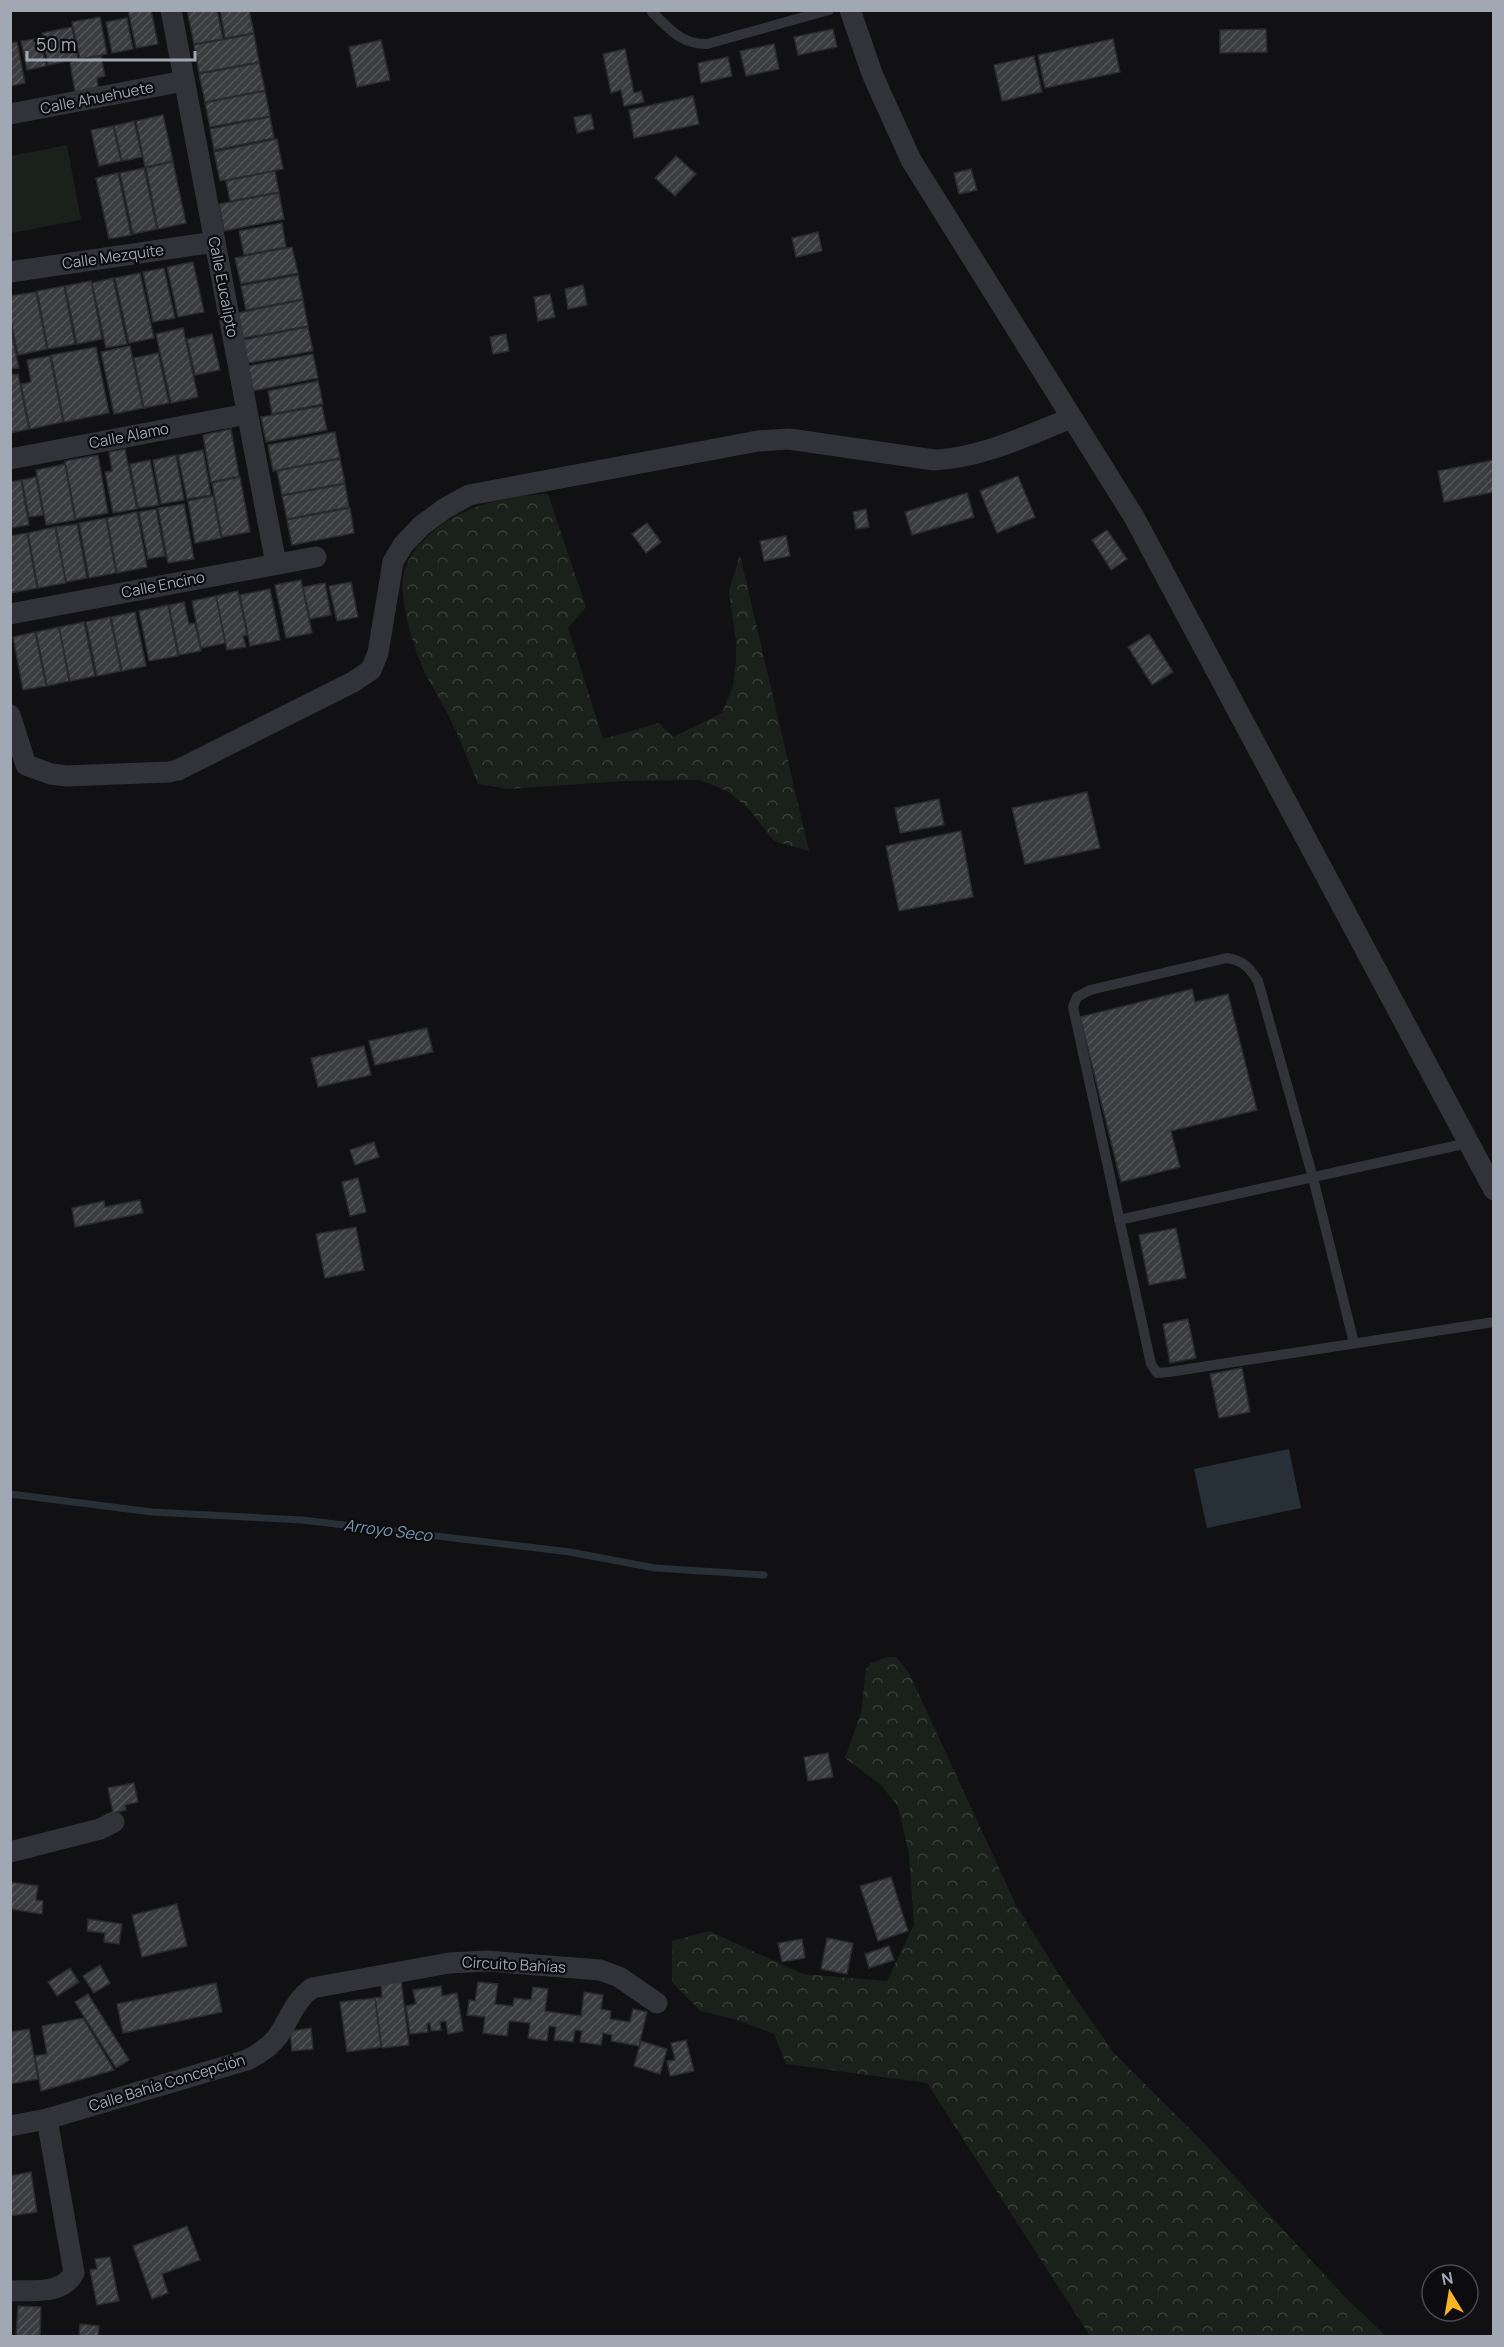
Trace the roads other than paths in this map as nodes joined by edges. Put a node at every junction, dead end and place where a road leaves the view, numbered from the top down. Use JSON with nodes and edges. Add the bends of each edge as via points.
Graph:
{"nodes":[{"id":1,"x":171,"y":10,"type":"edge"},
{"id":2,"x":829,"y":10,"type":"edge"},
{"id":3,"x":850,"y":10,"type":"edge"},
{"id":4,"x":652,"y":12,"type":"edge"},
{"id":5,"x":184,"y":81,"type":"junction"},
{"id":6,"x":10,"y":114,"type":"edge"},
{"id":7,"x":214,"y":242,"type":"junction"},
{"id":8,"x":10,"y":272,"type":"edge"},
{"id":9,"x":247,"y":414,"type":"junction"},
{"id":10,"x":1072,"y":418,"type":"junction"},
{"id":11,"x":10,"y":459,"type":"edge"},
{"id":12,"x":316,"y":557,"type":"dead end"},
{"id":13,"x":276,"y":564,"type":"junction"},
{"id":14,"x":10,"y":614,"type":"edge"},
{"id":15,"x":10,"y":715,"type":"edge"},
{"id":16,"x":1468,"y":1143,"type":"junction"},
{"id":17,"x":1312,"y":1178,"type":"junction"},
{"id":18,"x":1494,"y":1190,"type":"edge"},
{"id":19,"x":1119,"y":1220,"type":"junction"},
{"id":20,"x":1494,"y":1322,"type":"edge"},
{"id":21,"x":1354,"y":1343,"type":"junction"},
{"id":22,"x":114,"y":1822,"type":"dead end"},
{"id":23,"x":10,"y":1852,"type":"edge"},
{"id":24,"x":298,"y":2001,"type":"joint"},
{"id":25,"x":657,"y":2003,"type":"dead end"},
{"id":26,"x":47,"y":2119,"type":"junction"},
{"id":27,"x":10,"y":2126,"type":"edge"},
{"id":28,"x":10,"y":2291,"type":"edge"}],
"edges":[{"from":1,"to":5,"type":"street","name":"Calle Eucalipto"},
{"from":2,"to":4,"type":"lane","via":[[707,44],[682,41]]},
{"from":3,"to":10,"type":"street","via":[[873,76],[911,160]]},
{"from":5,"to":6,"type":"street","name":"Calle Ahuehuete"},
{"from":5,"to":7,"type":"street","name":"Calle Eucalipto"},
{"from":7,"to":8,"type":"street","name":"Calle Mezquite"},
{"from":7,"to":9,"type":"street","name":"Calle Eucalipto"},
{"from":9,"to":11,"type":"street","name":"Calle Alamo"},
{"from":9,"to":13,"type":"street","name":"Calle Eucalipto"},
{"from":10,"to":15,"type":"street","via":[[956,459],[934,460],[789,439],[758,441],[469,495],[421,526],[393,562],[378,653],[371,670],[178,770],[51,774],[26,765]]},
{"from":10,"to":16,"type":"street","via":[[1144,536]]},
{"from":12,"to":13,"type":"street","name":"Calle Encino"},
{"from":13,"to":14,"type":"street","name":"Calle Encino"},
{"from":16,"to":17,"type":"lane"},
{"from":16,"to":18,"type":"street"},
{"from":17,"to":19,"type":"lane"},
{"from":17,"to":19,"type":"lane","via":[[1257,981],[1248,966],[1227,958],[1090,990],[1077,997],[1073,1007]]},
{"from":17,"to":21,"type":"lane"},
{"from":19,"to":21,"type":"lane","via":[[1151,1364],[1157,1373]]},
{"from":20,"to":21,"type":"lane"},
{"from":22,"to":23,"type":"street"},
{"from":24,"to":25,"type":"street","name":"Circuito Bahías","via":[[312,1989],[449,1963],[488,1961],[600,1970],[619,1977]]},
{"from":24,"to":26,"type":"street","name":"Calle Bahía Concepción","via":[[278,2036],[248,2060]]},
{"from":26,"to":27,"type":"street","name":"Calle Bahía Concepción"},
{"from":26,"to":28,"type":"street","via":[[74,2273],[70,2281],[57,2289]]}]}
